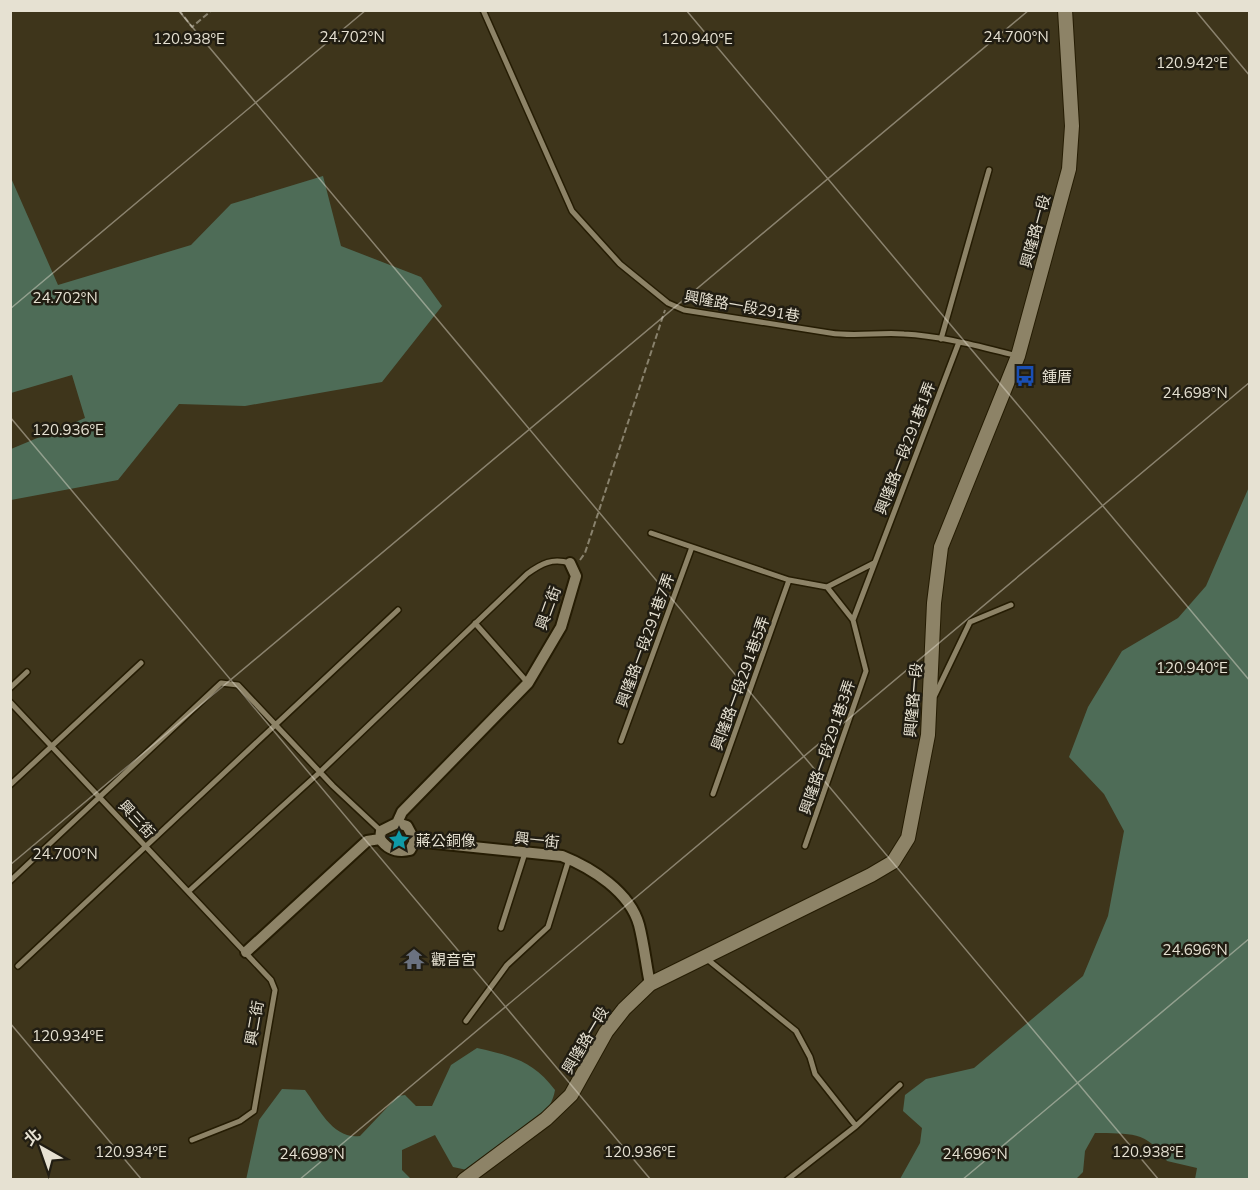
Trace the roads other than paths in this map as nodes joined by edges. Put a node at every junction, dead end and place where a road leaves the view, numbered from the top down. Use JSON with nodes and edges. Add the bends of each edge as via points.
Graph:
{"nodes":[{"id":1,"x":483,"y":10,"type":"edge"},
{"id":2,"x":1065,"y":10,"type":"edge"},
{"id":3,"x":989,"y":170,"type":"dead end"},
{"id":4,"x":941,"y":339,"type":"junction"},
{"id":5,"x":959,"y":342,"type":"junction"},
{"id":6,"x":1018,"y":356,"type":"junction"},
{"id":7,"x":651,"y":533,"type":"dead end"},
{"id":8,"x":692,"y":547,"type":"junction"},
{"id":9,"x":874,"y":563,"type":"junction"},
{"id":10,"x":572,"y":566,"type":"joint"},
{"id":11,"x":789,"y":580,"type":"junction"},
{"id":12,"x":827,"y":587,"type":"junction"},
{"id":13,"x":1011,"y":605,"type":"dead end"},
{"id":14,"x":398,"y":610,"type":"dead end"},
{"id":15,"x":852,"y":620,"type":"junction"},
{"id":16,"x":475,"y":623,"type":"junction"},
{"id":17,"x":141,"y":663,"type":"dead end"},
{"id":18,"x":27,"y":672,"type":"dead end"},
{"id":19,"x":528,"y":683,"type":"junction"},
{"id":20,"x":10,"y":688,"type":"edge"},
{"id":21,"x":10,"y":702,"type":"edge"},
{"id":22,"x":930,"y":704,"type":"junction"},
{"id":23,"x":276,"y":725,"type":"junction"},
{"id":24,"x":621,"y":741,"type":"dead end"},
{"id":25,"x":52,"y":746,"type":"junction"},
{"id":26,"x":320,"y":772,"type":"junction"},
{"id":27,"x":10,"y":785,"type":"edge"},
{"id":28,"x":713,"y":794,"type":"dead end"},
{"id":29,"x":100,"y":797,"type":"junction"},
{"id":30,"x":397,"y":823,"type":"junction"},
{"id":31,"x":381,"y":835,"type":"junction"},
{"id":32,"x":415,"y":841,"type":"junction"},
{"id":33,"x":146,"y":846,"type":"junction"},
{"id":34,"x":805,"y":846,"type":"dead end"},
{"id":35,"x":525,"y":853,"type":"junction"},
{"id":36,"x":569,"y":859,"type":"junction"},
{"id":37,"x":10,"y":881,"type":"edge"},
{"id":38,"x":189,"y":891,"type":"junction"},
{"id":39,"x":501,"y":928,"type":"dead end"},
{"id":40,"x":246,"y":952,"type":"junction"},
{"id":41,"x":705,"y":958,"type":"junction"},
{"id":42,"x":18,"y":966,"type":"dead end"},
{"id":43,"x":650,"y":984,"type":"junction"},
{"id":44,"x":466,"y":1022,"type":"dead end"},
{"id":45,"x":900,"y":1085,"type":"dead end"},
{"id":46,"x":856,"y":1126,"type":"junction"},
{"id":47,"x":192,"y":1140,"type":"dead end"},
{"id":48,"x":464,"y":1179,"type":"edge"},
{"id":49,"x":787,"y":1179,"type":"edge"}],
"edges":[{"from":1,"to":4,"type":"lane","name":"興隆路一段291巷","via":[[572,211],[620,264],[668,303],[684,310],[839,335],[904,334]]},
{"from":2,"to":6,"type":"street","name":"興隆路一段","via":[[1072,126],[1069,169]]},
{"from":3,"to":4,"type":"lane"},
{"from":4,"to":5,"type":"lane","name":"興隆路一段291巷"},
{"from":5,"to":6,"type":"lane","name":"興隆路一段291巷"},
{"from":5,"to":9,"type":"lane","name":"興隆路一段291巷1弄"},
{"from":6,"to":22,"type":"street","name":"興隆路一段","via":[[941,548],[934,603]]},
{"from":7,"to":8,"type":"lane"},
{"from":8,"to":11,"type":"lane"},
{"from":8,"to":24,"type":"lane","name":"興隆路一段291巷7弄"},
{"from":9,"to":12,"type":"lane"},
{"from":9,"to":15,"type":"lane","name":"興隆路一段291巷1弄"},
{"from":10,"to":16,"type":"lane","via":[[557,560],[542,563]]},
{"from":10,"to":19,"type":"street","name":"興二街","via":[[576,576],[561,627]]},
{"from":11,"to":12,"type":"lane"},
{"from":11,"to":28,"type":"lane","name":"興隆路一段291巷5弄"},
{"from":12,"to":15,"type":"lane"},
{"from":13,"to":22,"type":"lane","via":[[970,622]]},
{"from":14,"to":23,"type":"lane"},
{"from":15,"to":34,"type":"lane","name":"興隆路一段291巷3弄","via":[[866,671]]},
{"from":16,"to":19,"type":"lane"},
{"from":16,"to":26,"type":"lane"},
{"from":17,"to":25,"type":"lane"},
{"from":18,"to":20,"type":"lane"},
{"from":19,"to":30,"type":"street","name":"興二街","via":[[402,812]]},
{"from":21,"to":25,"type":"lane","name":"興三街"},
{"from":22,"to":41,"type":"street","name":"興隆路一段","via":[[928,735],[908,838],[892,862]]},
{"from":23,"to":26,"type":"lane"},
{"from":23,"to":29,"type":"lane","via":[[238,684],[221,682]]},
{"from":23,"to":33,"type":"lane"},
{"from":25,"to":27,"type":"lane"},
{"from":25,"to":29,"type":"lane","name":"興三街"},
{"from":26,"to":31,"type":"lane"},
{"from":26,"to":38,"type":"lane"},
{"from":29,"to":33,"type":"lane","name":"興三街"},
{"from":29,"to":37,"type":"lane"},
{"from":30,"to":31,"type":"street"},
{"from":30,"to":32,"type":"street","via":[[407,826]]},
{"from":31,"to":32,"type":"street","via":[[389,849],[400,853],[410,850]]},
{"from":31,"to":40,"type":"street","via":[[368,841]]},
{"from":32,"to":35,"type":"street","name":"興一街"},
{"from":33,"to":38,"type":"lane","name":"興三街"},
{"from":33,"to":42,"type":"lane"},
{"from":35,"to":36,"type":"street","name":"興一街"},
{"from":35,"to":39,"type":"lane"},
{"from":36,"to":43,"type":"street","name":"興一街","via":[[584,864],[606,881],[632,909],[639,923]]},
{"from":36,"to":44,"type":"lane","via":[[548,927],[507,965]]},
{"from":38,"to":40,"type":"lane","name":"興三街"},
{"from":40,"to":47,"type":"lane","name":"興二街","via":[[275,990],[254,1111],[240,1121]]},
{"from":41,"to":43,"type":"street","name":"興隆路一段"},
{"from":41,"to":46,"type":"lane","via":[[796,1031],[815,1074]]},
{"from":43,"to":48,"type":"street","name":"興隆路一段","via":[[606,1032],[571,1095],[546,1119]]},
{"from":45,"to":46,"type":"lane"},
{"from":46,"to":49,"type":"lane"}]}
